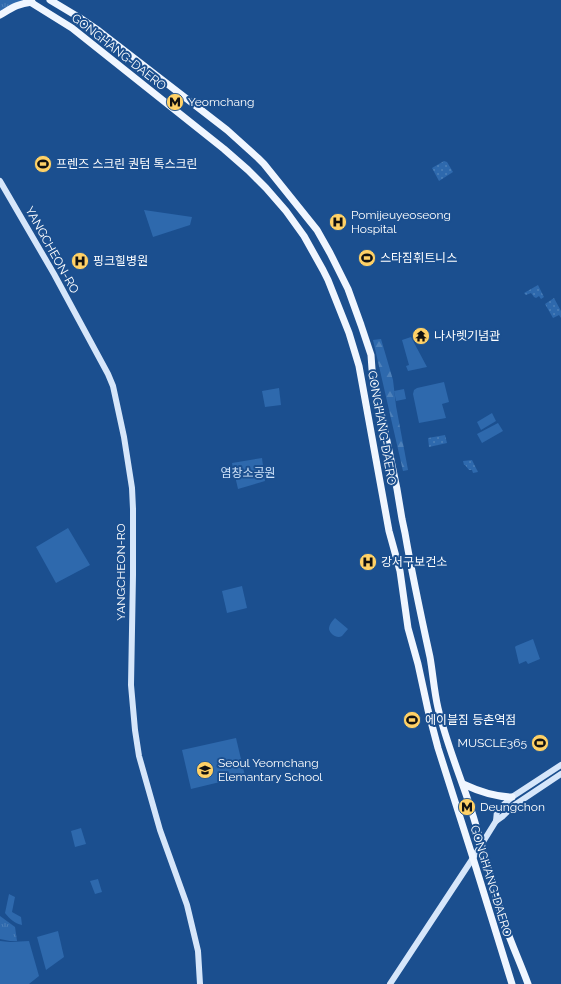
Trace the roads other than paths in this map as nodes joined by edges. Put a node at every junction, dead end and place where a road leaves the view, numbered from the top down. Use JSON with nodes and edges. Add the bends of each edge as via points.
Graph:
{"nodes":[{"id":1,"x":50,"y":0,"type":"edge"},
{"id":2,"x":30,"y":1,"type":"edge"},
{"id":3,"x":0,"y":15,"type":"edge"},
{"id":4,"x":0,"y":181,"type":"edge"},
{"id":5,"x":561,"y":765,"type":"edge"},
{"id":6,"x":561,"y":774,"type":"edge"},
{"id":7,"x":463,"y":784,"type":"junction"},
{"id":8,"x":512,"y":797,"type":"junction"},
{"id":9,"x":496,"y":821,"type":"junction"},
{"id":10,"x":481,"y":844,"type":"junction"},
{"id":11,"x":473,"y":858,"type":"junction"},
{"id":12,"x":200,"y":984,"type":"edge"},
{"id":13,"x":390,"y":984,"type":"edge"},
{"id":14,"x":512,"y":984,"type":"edge"},
{"id":15,"x":528,"y":984,"type":"edge"}],
"edges":[{"from":1,"to":7,"type":"main road","name":"GONGHANG-DAERO","via":[[100,31],[227,130],[258,158],[317,230],[330,253],[348,289],[371,355],[438,708]]},
{"from":2,"to":3,"type":"main road"},
{"from":2,"to":11,"type":"main road","name":"GONGHANG-DAERO","via":[[72,28],[248,170],[286,211],[323,270],[349,333],[359,366],[400,571],[408,628],[438,748]]},
{"from":4,"to":12,"type":"main road","name":"YANGCHEON-RO","via":[[58,280],[113,386],[132,488],[131,685],[135,730],[139,756],[160,830],[187,905],[198,951]]},
{"from":5,"to":8,"type":"main road"},
{"from":6,"to":9,"type":"main road","via":[[513,806]]},
{"from":7,"to":8,"type":"main road","via":[[502,797]]},
{"from":7,"to":10,"type":"main road","name":"GONGHANG-DAERO"},
{"from":8,"to":9,"type":"main road","via":[[497,811]]},
{"from":9,"to":10,"type":"main road"},
{"from":10,"to":11,"type":"main road"},
{"from":10,"to":15,"type":"main road","name":"GONGHANG-DAERO","via":[[511,944]]},
{"from":11,"to":13,"type":"main road"},
{"from":11,"to":14,"type":"main road","name":"GONGHANG-DAERO"}]}
